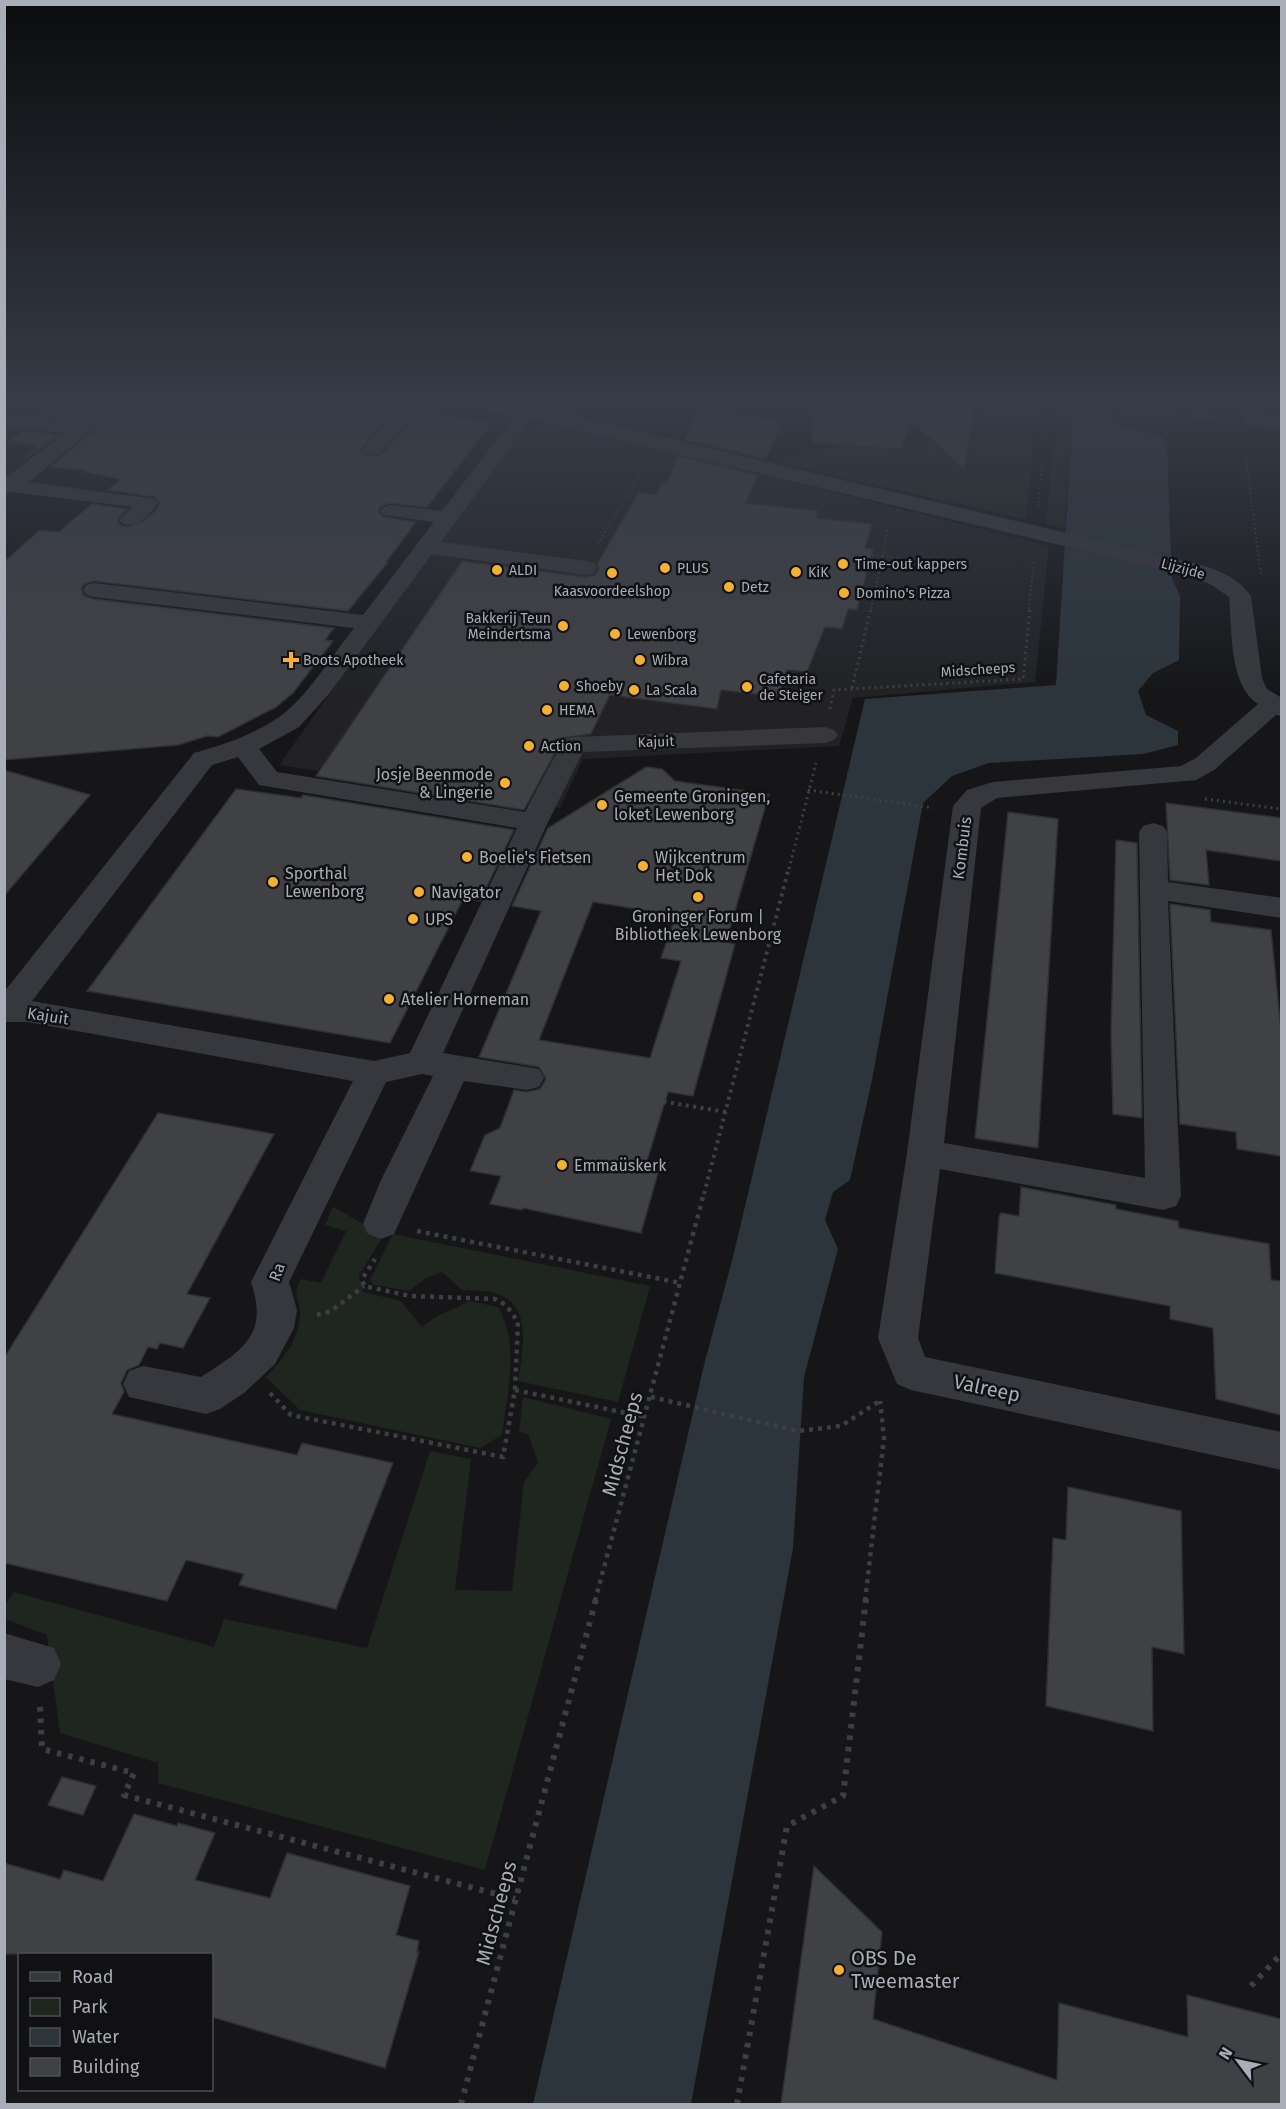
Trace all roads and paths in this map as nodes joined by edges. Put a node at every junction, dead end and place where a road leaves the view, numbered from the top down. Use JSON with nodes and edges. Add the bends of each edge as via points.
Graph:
{"nodes":[{"id":1,"x":124,"y":499,"type":"edge"},
{"id":2,"x":465,"y":499,"type":"edge"},
{"id":3,"x":625,"y":499,"type":"edge"},
{"id":4,"x":885,"y":499,"type":"edge"},
{"id":5,"x":895,"y":499,"type":"edge"},
{"id":6,"x":1047,"y":499,"type":"edge"},
{"id":7,"x":1254,"y":499,"type":"edge"},
{"id":8,"x":390,"y":511,"type":"dead end"},
{"id":9,"x":449,"y":518,"type":"junction"},
{"id":10,"x":130,"y":520,"type":"dead end"},
{"id":11,"x":1047,"y":535,"type":"junction"},
{"id":12,"x":428,"y":547,"type":"junction"},
{"id":13,"x":872,"y":555,"type":"dead end"},
{"id":14,"x":883,"y":556,"type":"junction"},
{"id":15,"x":917,"y":560,"type":"dead end"},
{"id":16,"x":586,"y":567,"type":"joint"},
{"id":17,"x":1232,"y":586,"type":"junction"},
{"id":18,"x":94,"y":590,"type":"dead end"},
{"id":19,"x":370,"y":622,"type":"junction"},
{"id":20,"x":852,"y":688,"type":"junction"},
{"id":21,"x":1277,"y":707,"type":"edge"},
{"id":22,"x":825,"y":735,"type":"junction"},
{"id":23,"x":244,"y":747,"type":"junction"},
{"id":24,"x":808,"y":790,"type":"junction"},
{"id":25,"x":827,"y":794,"type":"joint"},
{"id":26,"x":1202,"y":799,"type":"dead end"},
{"id":27,"x":928,"y":808,"type":"dead end"},
{"id":28,"x":1281,"y":809,"type":"edge"},
{"id":29,"x":534,"y":822,"type":"junction"},
{"id":30,"x":1153,"y":832,"type":"dead end"},
{"id":31,"x":1153,"y":889,"type":"junction"},
{"id":32,"x":1281,"y":908,"type":"edge"},
{"id":33,"x":6,"y":1011,"type":"edge"},
{"id":34,"x":438,"y":1065,"type":"junction"},
{"id":35,"x":374,"y":1073,"type":"junction"},
{"id":36,"x":527,"y":1078,"type":"joint"},
{"id":37,"x":726,"y":1112,"type":"junction"},
{"id":38,"x":925,"y":1153,"type":"junction"},
{"id":39,"x":387,"y":1225,"type":"junction"},
{"id":40,"x":681,"y":1283,"type":"junction"},
{"id":41,"x":364,"y":1286,"type":"junction"},
{"id":42,"x":274,"y":1324,"type":"junction"},
{"id":43,"x":246,"y":1368,"type":"junction"},
{"id":44,"x":911,"y":1372,"type":"junction"},
{"id":45,"x":143,"y":1384,"type":"dead end"},
{"id":46,"x":515,"y":1390,"type":"junction"},
{"id":47,"x":651,"y":1397,"type":"junction"},
{"id":48,"x":880,"y":1401,"type":"junction"},
{"id":49,"x":645,"y":1417,"type":"junction"},
{"id":50,"x":1281,"y":1451,"type":"edge"},
{"id":51,"x":21,"y":1660,"type":"edge"},
{"id":52,"x":515,"y":1899,"type":"junction"},
{"id":53,"x":1281,"y":1953,"type":"edge"},
{"id":54,"x":1251,"y":1986,"type":"dead end"},
{"id":55,"x":461,"y":2104,"type":"edge"},
{"id":56,"x":737,"y":2104,"type":"edge"}],
"edges":[{"from":1,"to":10,"type":"street","via":[[148,502]]},
{"from":2,"to":9,"type":"street","name":"Kajuit"},
{"from":3,"to":16,"type":"path"},
{"from":4,"to":14,"type":"path","via":[[889,519]]},
{"from":5,"to":11,"type":"street","name":"Lijzijde"},
{"from":6,"to":11,"type":"path","name":"Midscheeps"},
{"from":7,"to":17,"type":"path","via":[[1261,575]]},
{"from":8,"to":9,"type":"street"},
{"from":9,"to":12,"type":"street","name":"Kajuit"},
{"from":11,"to":17,"type":"street","name":"Lijzijde","via":[[1197,571]]},
{"from":11,"to":20,"type":"path","name":"Midscheeps","via":[[1023,679]]},
{"from":12,"to":16,"type":"street"},
{"from":12,"to":19,"type":"street","name":"Kajuit"},
{"from":13,"to":14,"type":"path"},
{"from":14,"to":15,"type":"path"},
{"from":14,"to":20,"type":"path"},
{"from":17,"to":21,"type":"street","via":[[1244,611],[1250,678],[1257,693]]},
{"from":18,"to":19,"type":"street"},
{"from":19,"to":23,"type":"street","name":"Kajuit","via":[[290,722]]},
{"from":20,"to":22,"type":"path","name":"Midscheeps","via":[[834,690]]},
{"from":21,"to":38,"type":"street","name":"Kombuis","via":[[1187,774],[993,790],[971,800],[967,806]]},
{"from":22,"to":24,"type":"path","name":"Midscheeps"},
{"from":22,"to":29,"type":"street","name":"Kajuit","via":[[575,738]]},
{"from":23,"to":29,"type":"street","via":[[268,779]]},
{"from":23,"to":33,"type":"street","name":"Kajuit","via":[[203,759]]},
{"from":24,"to":25,"type":"path"},
{"from":24,"to":37,"type":"path","name":"Midscheeps"},
{"from":25,"to":27,"type":"path"},
{"from":26,"to":28,"type":"path"},
{"from":29,"to":34,"type":"street","name":"Kajuit"},
{"from":30,"to":31,"type":"street"},
{"from":31,"to":32,"type":"street"},
{"from":31,"to":38,"type":"street","via":[[1163,1196]]},
{"from":33,"to":35,"type":"street","name":"Kajuit","via":[[27,1011]]},
{"from":34,"to":35,"type":"street"},
{"from":34,"to":36,"type":"street"},
{"from":34,"to":39,"type":"street"},
{"from":35,"to":42,"type":"street","name":"Ra","via":[[270,1282],[279,1313]]},
{"from":36,"to":37,"type":"path"},
{"from":37,"to":40,"type":"path","name":"Midscheeps"},
{"from":38,"to":44,"type":"street","via":[[898,1338]]},
{"from":39,"to":40,"type":"path"},
{"from":39,"to":41,"type":"path","via":[[362,1279]]},
{"from":40,"to":47,"type":"path","name":"Midscheeps"},
{"from":41,"to":42,"type":"path","via":[[331,1311]]},
{"from":41,"to":46,"type":"path","via":[[413,1298],[502,1301],[518,1322]]},
{"from":42,"to":43,"type":"street","name":"Ra","via":[[266,1349]]},
{"from":43,"to":45,"type":"street","name":"Ra","via":[[206,1396]]},
{"from":43,"to":46,"type":"path","via":[[291,1415],[504,1457]]},
{"from":44,"to":48,"type":"path"},
{"from":44,"to":50,"type":"street","name":"Valreep"},
{"from":46,"to":49,"type":"path"},
{"from":47,"to":48,"type":"path","via":[[798,1431],[841,1426]]},
{"from":47,"to":49,"type":"path","name":"Midscheeps"},
{"from":48,"to":56,"type":"path","via":[[884,1438],[843,1796],[787,1826]]},
{"from":49,"to":52,"type":"path","name":"Midscheeps"},
{"from":51,"to":52,"type":"path","via":[[42,1749],[134,1773],[124,1794]]},
{"from":52,"to":55,"type":"path","name":"Midscheeps"},
{"from":53,"to":54,"type":"path"}]}
